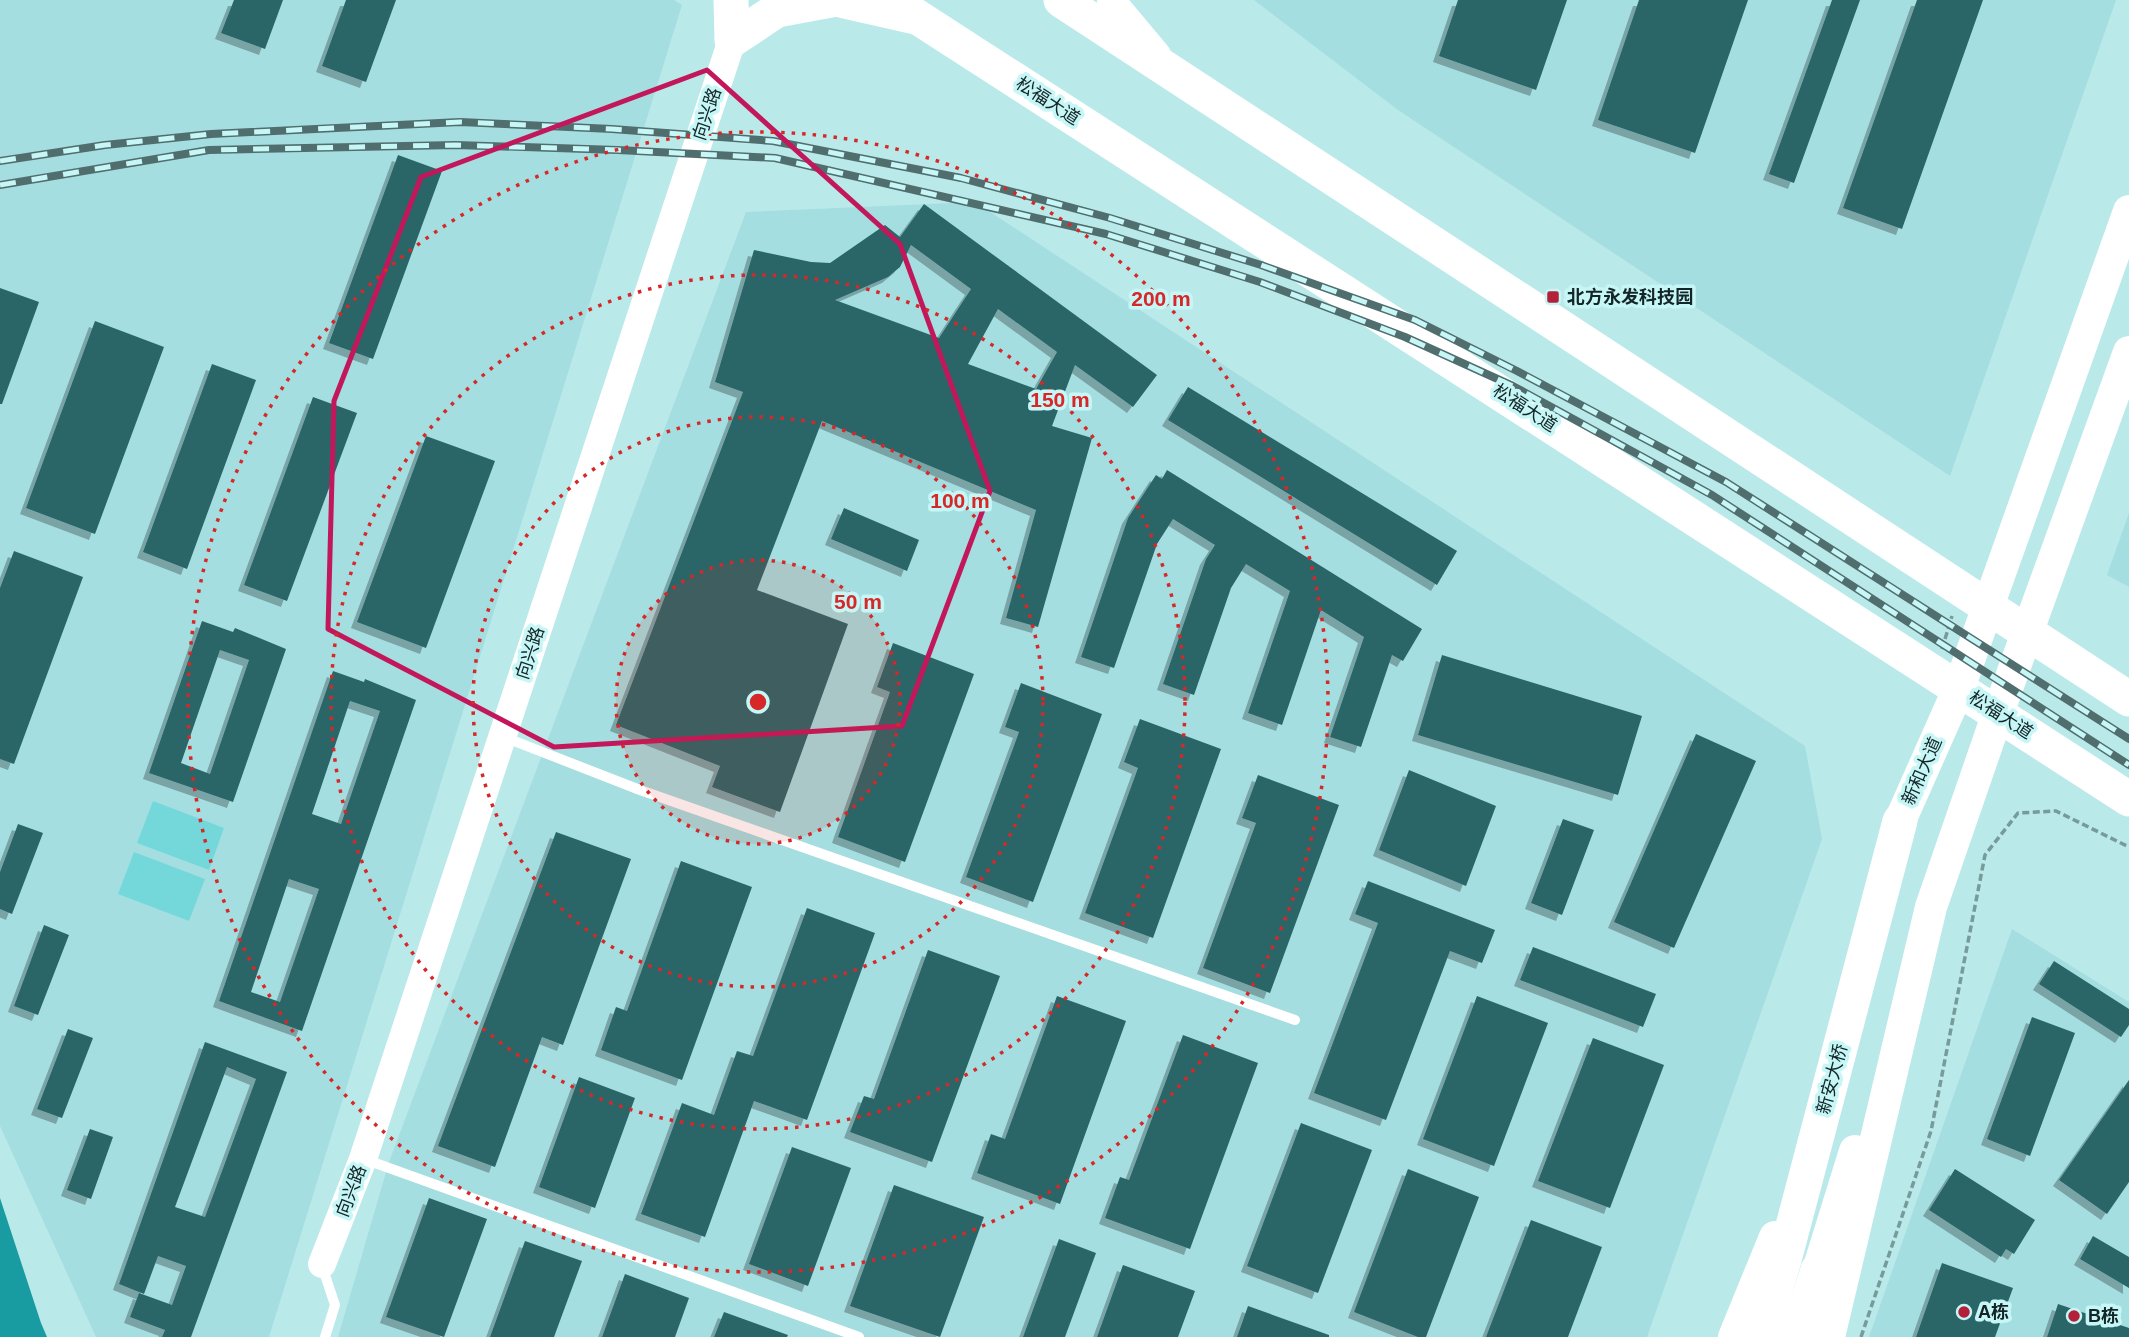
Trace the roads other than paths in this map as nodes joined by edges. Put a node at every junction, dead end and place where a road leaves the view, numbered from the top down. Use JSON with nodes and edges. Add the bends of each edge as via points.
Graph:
{"nodes":[{"id":1,"x":731,"y":0,"type":"edge"},
{"id":2,"x":831,"y":0,"type":"edge"},
{"id":3,"x":840,"y":0,"type":"edge"},
{"id":4,"x":1061,"y":0,"type":"edge"},
{"id":5,"x":1111,"y":0,"type":"edge"},
{"id":6,"x":905,"y":9,"type":"edge"},
{"id":7,"x":732,"y":40,"type":"junction"},
{"id":8,"x":1172,"y":73,"type":"junction"},
{"id":9,"x":2129,"y":211,"type":"edge"},
{"id":10,"x":2129,"y":352,"type":"edge"},
{"id":11,"x":1987,"y":606,"type":"junction"},
{"id":12,"x":2028,"y":633,"type":"junction"},
{"id":13,"x":1959,"y":688,"type":"junction"},
{"id":14,"x":2129,"y":699,"type":"edge"},
{"id":15,"x":1998,"y":713,"type":"junction"},
{"id":16,"x":502,"y":736,"type":"junction"},
{"id":17,"x":2129,"y":799,"type":"edge"},
{"id":18,"x":1900,"y":821,"type":"junction"},
{"id":19,"x":1931,"y":907,"type":"junction"},
{"id":20,"x":1295,"y":1020,"type":"dead end"},
{"id":21,"x":363,"y":1159,"type":"junction"},
{"id":22,"x":322,"y":1264,"type":"joint"},
{"id":23,"x":1818,"y":1270,"type":"joint"},
{"id":24,"x":325,"y":1337,"type":"edge"},
{"id":25,"x":859,"y":1337,"type":"edge"},
{"id":26,"x":1734,"y":1337,"type":"edge"},
{"id":27,"x":1761,"y":1337,"type":"edge"},
{"id":28,"x":1797,"y":1337,"type":"edge"},
{"id":29,"x":1829,"y":1337,"type":"edge"}],
"edges":[{"from":1,"to":7,"type":"main road"},
{"from":2,"to":7,"type":"main road","via":[[777,10]]},
{"from":3,"to":6,"type":"main road","name":"松福大道"},
{"from":4,"to":8,"type":"main road"},
{"from":5,"to":8,"type":"street"},
{"from":6,"to":13,"type":"main road","name":"松福大道"},
{"from":7,"to":16,"type":"street","name":"向兴路"},
{"from":8,"to":11,"type":"main road"},
{"from":9,"to":11,"type":"main road","name":"新和大道"},
{"from":10,"to":12,"type":"main road"},
{"from":11,"to":12,"type":"main road"},
{"from":11,"to":13,"type":"main road","name":"新和大道"},
{"from":12,"to":14,"type":"main road"},
{"from":12,"to":15,"type":"main road"},
{"from":13,"to":15,"type":"main road","name":"松福大道"},
{"from":13,"to":18,"type":"main road","name":"新和大道"},
{"from":15,"to":17,"type":"main road","name":"松福大道"},
{"from":15,"to":19,"type":"main road"},
{"from":16,"to":20,"type":"lane","via":[[640,790]]},
{"from":16,"to":21,"type":"street","name":"向兴路"},
{"from":18,"to":26,"type":"main road","name":"新和大道","via":[[1769,1258]]},
{"from":18,"to":27,"type":"main road","name":"新安大桥"},
{"from":19,"to":23,"type":"main road"},
{"from":19,"to":29,"type":"main road"},
{"from":21,"to":22,"type":"street","name":"向兴路"},
{"from":21,"to":25,"type":"lane"},
{"from":22,"to":24,"type":"lane","via":[[335,1305]]},
{"from":23,"to":28,"type":"main road"}]}
